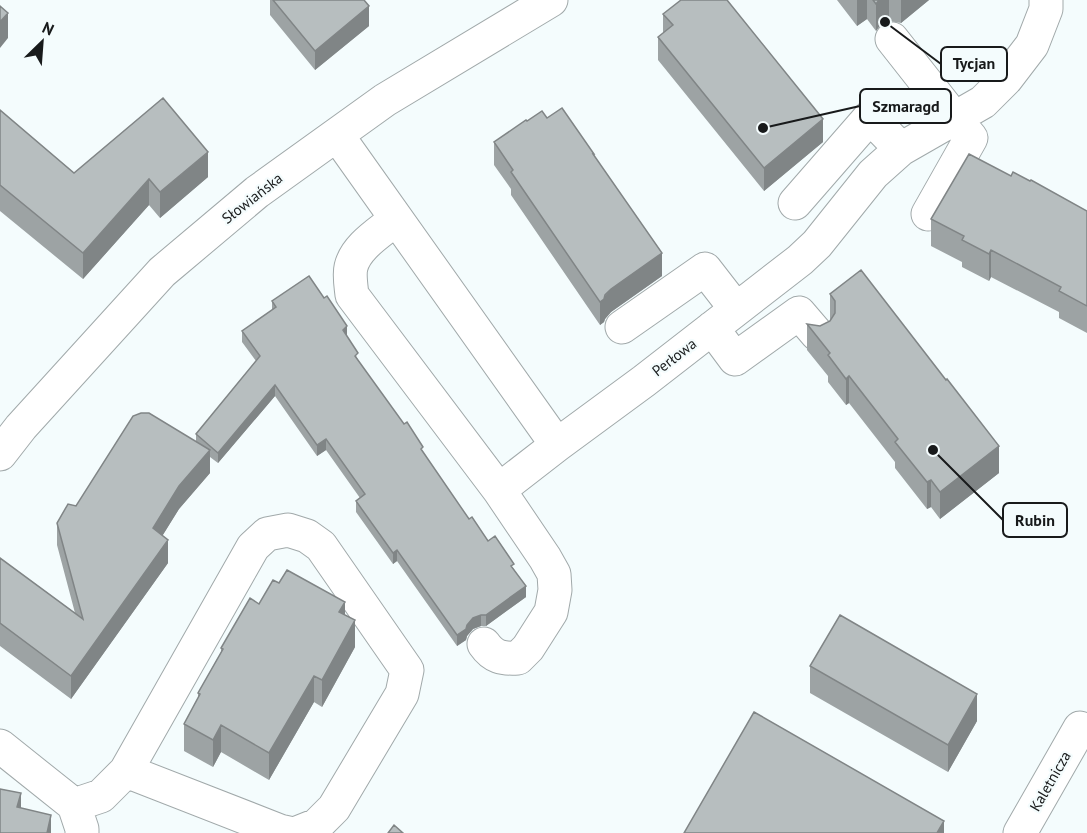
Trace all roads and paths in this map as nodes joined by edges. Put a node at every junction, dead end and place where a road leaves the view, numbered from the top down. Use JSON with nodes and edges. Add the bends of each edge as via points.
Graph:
{"nodes":[{"id":1,"x":551,"y":0,"type":"edge"},
{"id":2,"x":1046,"y":0,"type":"edge"},
{"id":3,"x":892,"y":39,"type":"dead end"},
{"id":4,"x":955,"y":119,"type":"junction"},
{"id":5,"x":337,"y":135,"type":"junction"},
{"id":6,"x":901,"y":149,"type":"junction"},
{"id":7,"x":795,"y":203,"type":"dead end"},
{"id":8,"x":928,"y":214,"type":"dead end"},
{"id":9,"x":396,"y":219,"type":"junction"},
{"id":10,"x":724,"y":318,"type":"junction"},
{"id":11,"x":622,"y":327,"type":"dead end"},
{"id":12,"x":817,"y":334,"type":"edge"},
{"id":13,"x":557,"y":445,"type":"junction"},
{"id":14,"x":0,"y":454,"type":"edge"},
{"id":15,"x":499,"y":490,"type":"junction"},
{"id":16,"x":484,"y":644,"type":"dead end"},
{"id":17,"x":1080,"y":728,"type":"dead end"},
{"id":18,"x":0,"y":746,"type":"edge"},
{"id":19,"x":126,"y":771,"type":"junction"},
{"id":20,"x":78,"y":819,"type":"edge"},
{"id":21,"x":289,"y":833,"type":"edge"},
{"id":22,"x":297,"y":833,"type":"edge"},
{"id":23,"x":1020,"y":833,"type":"edge"}],
"edges":[{"from":1,"to":5,"type":"street","name":"Słowiańska","via":[[385,100]]},
{"from":2,"to":4,"type":"street","name":"Perłowa","via":[[1032,45],[1006,79],[983,102]]},
{"from":3,"to":4,"type":"street"},
{"from":4,"to":6,"type":"street","name":"Perłowa"},
{"from":4,"to":8,"type":"street","via":[[971,138]]},
{"from":5,"to":9,"type":"street"},
{"from":5,"to":14,"type":"street","name":"Słowiańska","via":[[257,192],[162,272]]},
{"from":6,"to":7,"type":"street","via":[[870,117]]},
{"from":6,"to":10,"type":"street","name":"Perłowa","via":[[873,174],[817,244]]},
{"from":9,"to":13,"type":"street"},
{"from":9,"to":15,"type":"street","via":[[355,257],[351,268],[352,295]]},
{"from":10,"to":11,"type":"street","via":[[705,269]]},
{"from":10,"to":12,"type":"street","via":[[735,359],[799,313]]},
{"from":10,"to":13,"type":"street","name":"Perłowa"},
{"from":13,"to":15,"type":"street","name":"Perłowa"},
{"from":15,"to":16,"type":"street","via":[[550,566],[555,590],[551,612],[518,658],[497,656]]},
{"from":17,"to":23,"type":"street","name":"Kaletnicza"},
{"from":18,"to":20,"type":"street"},
{"from":19,"to":20,"type":"street"},
{"from":19,"to":21,"type":"street"},
{"from":19,"to":22,"type":"street","via":[[253,547],[267,534],[288,530],[306,536],[321,546],[407,670],[402,694],[334,808],[317,825]]}]}
